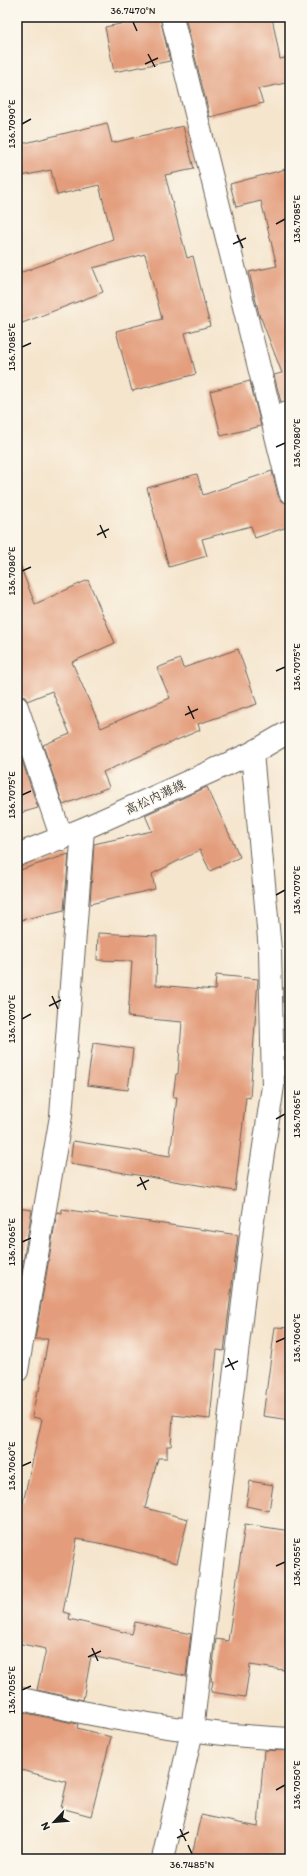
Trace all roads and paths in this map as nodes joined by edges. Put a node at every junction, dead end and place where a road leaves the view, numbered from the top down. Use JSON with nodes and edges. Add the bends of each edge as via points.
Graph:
{"nodes":[{"id":1,"x":172,"y":17,"type":"edge"},
{"id":2,"x":281,"y":416,"type":"edge"},
{"id":3,"x":290,"y":492,"type":"edge"},
{"id":4,"x":17,"y":707,"type":"edge"},
{"id":5,"x":290,"y":731,"type":"edge"},
{"id":6,"x":252,"y":753,"type":"junction"},
{"id":7,"x":83,"y":830,"type":"junction"},
{"id":8,"x":62,"y":839,"type":"junction"},
{"id":9,"x":17,"y":855,"type":"edge"},
{"id":10,"x":23,"y":1301,"type":"edge"},
{"id":11,"x":17,"y":1371,"type":"edge"},
{"id":12,"x":17,"y":1698,"type":"edge"},
{"id":13,"x":192,"y":1732,"type":"junction"},
{"id":14,"x":290,"y":1739,"type":"edge"},
{"id":15,"x":163,"y":1859,"type":"edge"}],
"edges":[{"from":1,"to":2,"type":"street"},
{"from":2,"to":3,"type":"street"},
{"from":4,"to":8,"type":"street"},
{"from":5,"to":6,"type":"street","name":"高松内灘線"},
{"from":6,"to":7,"type":"street","name":"高松内灘線"},
{"from":6,"to":13,"type":"street","via":[[270,950],[273,1086],[252,1227]]},
{"from":7,"to":8,"type":"street","name":"高松内灘線"},
{"from":7,"to":10,"type":"street","via":[[61,1116]]},
{"from":8,"to":9,"type":"street","name":"高松内灘線"},
{"from":10,"to":11,"type":"street"},
{"from":12,"to":13,"type":"street","via":[[69,1711]]},
{"from":13,"to":14,"type":"street"},
{"from":13,"to":15,"type":"street"}]}
